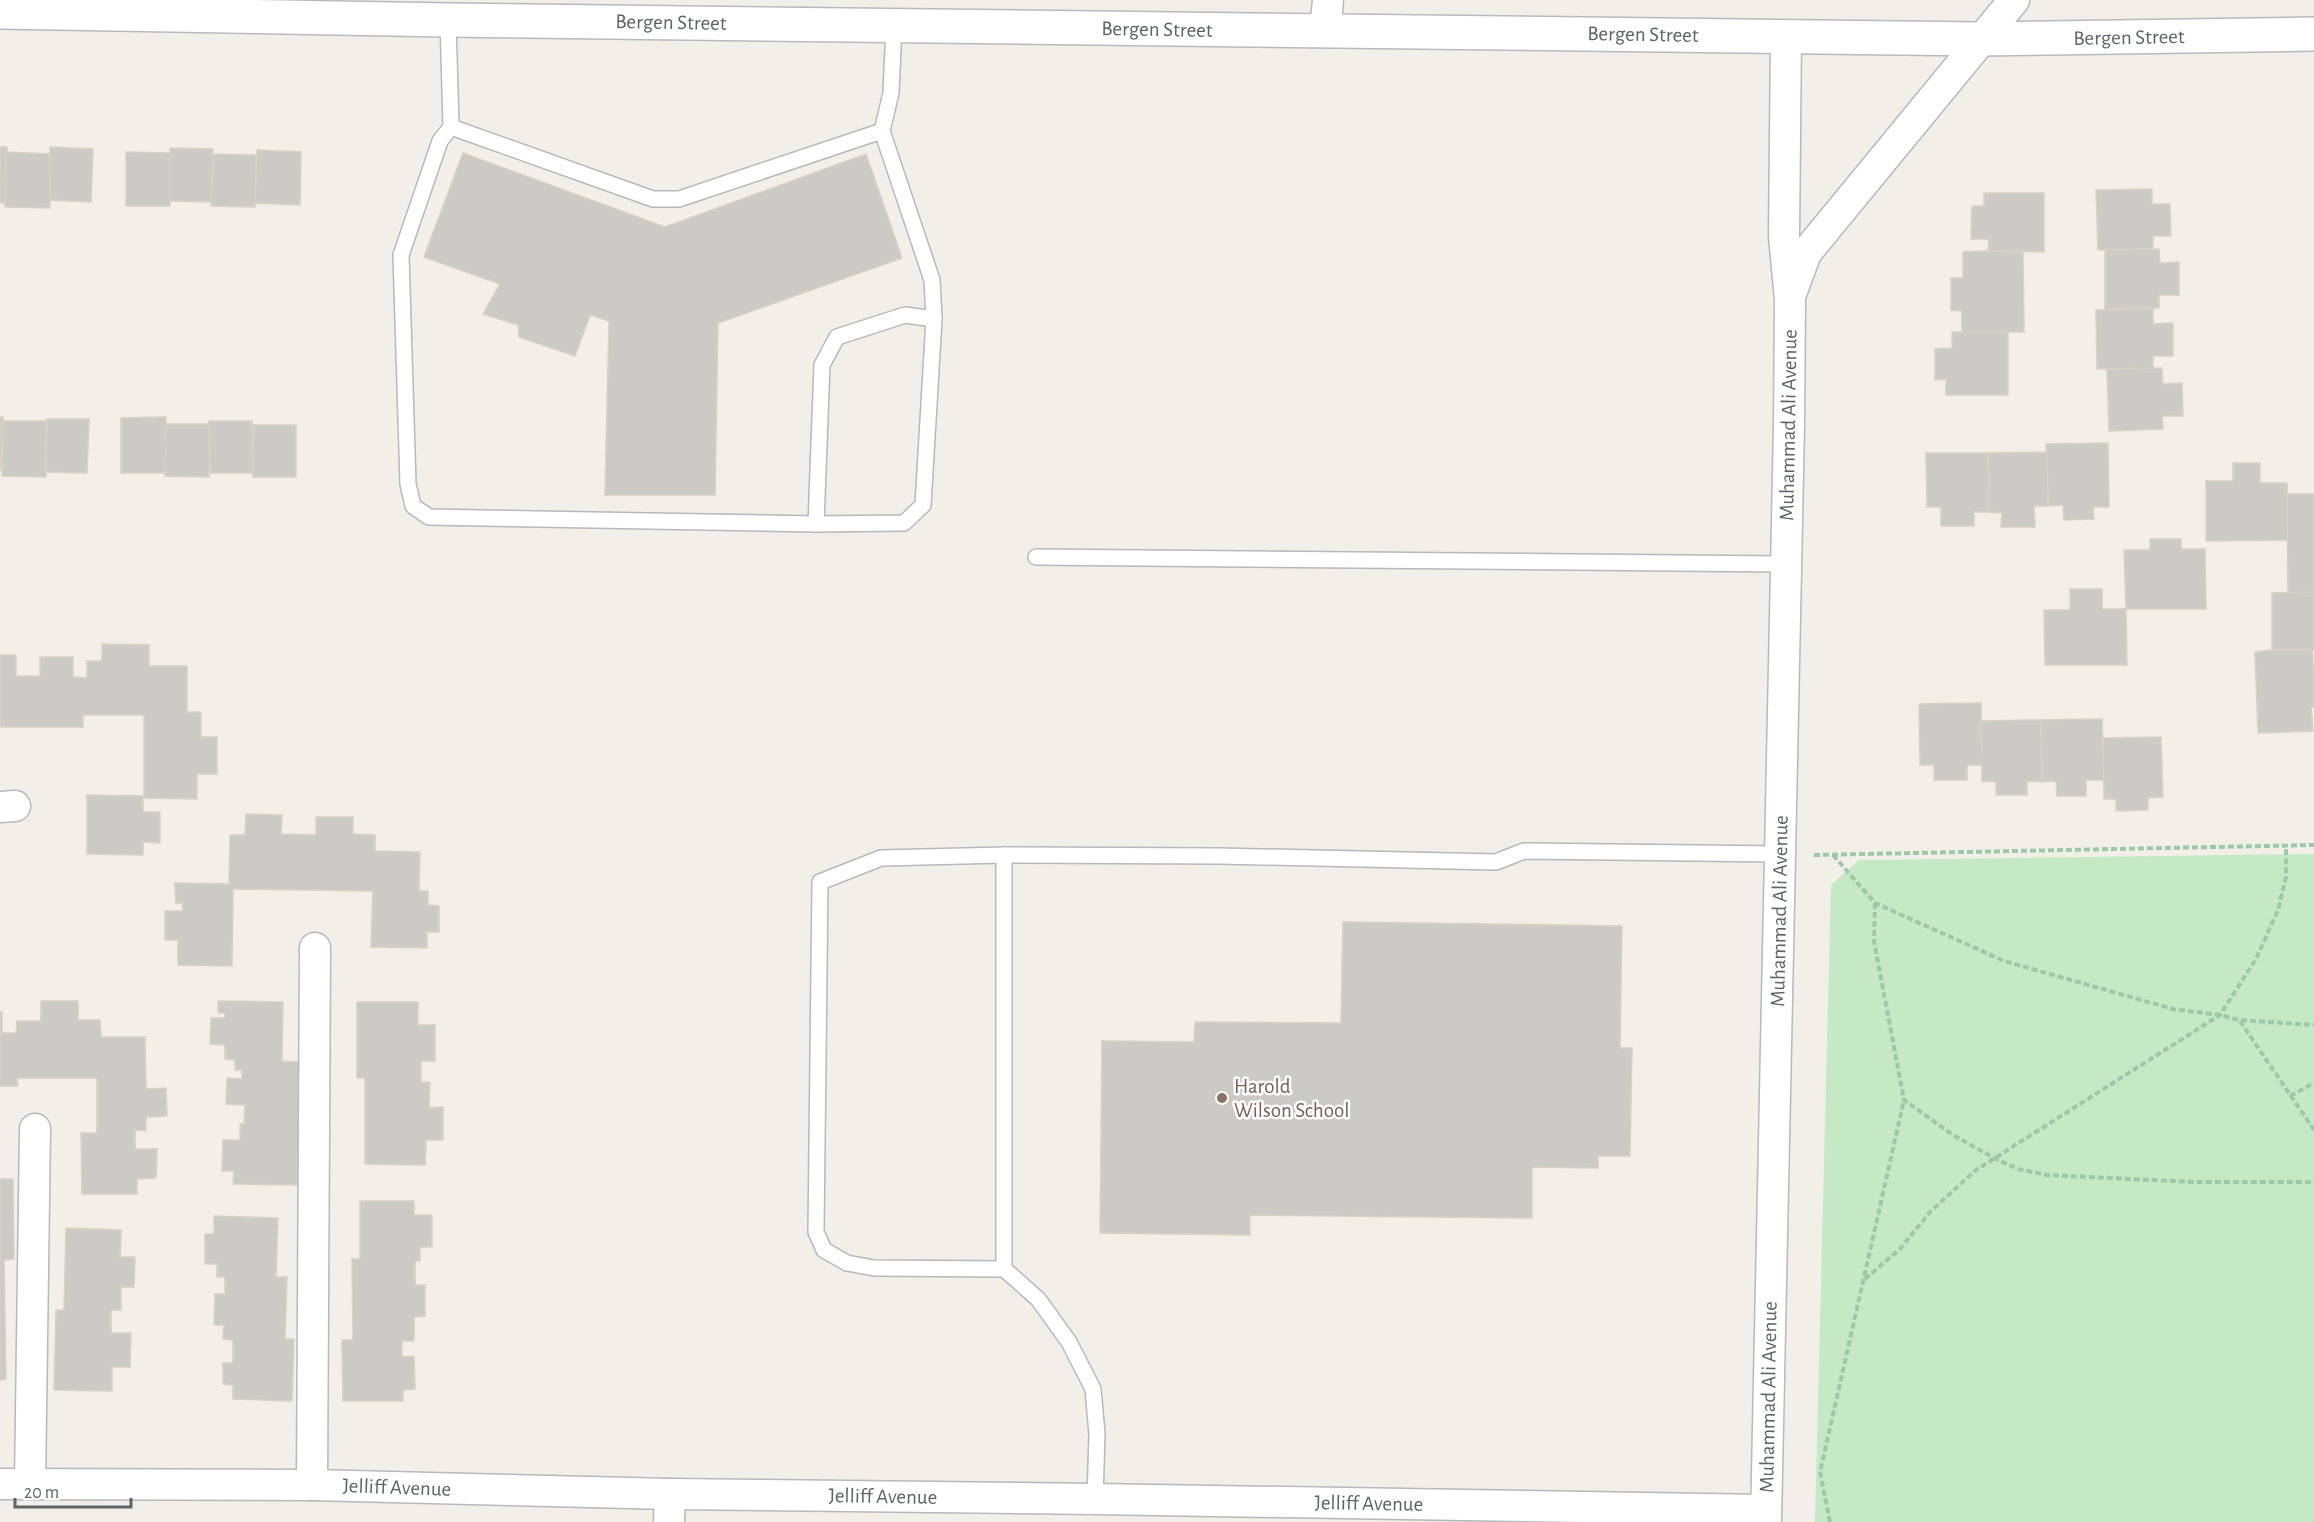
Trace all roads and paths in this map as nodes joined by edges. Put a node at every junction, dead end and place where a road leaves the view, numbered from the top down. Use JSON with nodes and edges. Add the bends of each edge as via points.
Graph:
{"nodes":[{"id":1,"x":2014,"y":0,"type":"edge"},
{"id":2,"x":643,"y":11,"type":"edge"},
{"id":3,"x":0,"y":12,"type":"edge"},
{"id":4,"x":1326,"y":15,"type":"edge"},
{"id":5,"x":448,"y":20,"type":"junction"},
{"id":6,"x":894,"y":26,"type":"junction"},
{"id":7,"x":2314,"y":34,"type":"edge"},
{"id":8,"x":1786,"y":36,"type":"junction"},
{"id":9,"x":1980,"y":39,"type":"junction"},
{"id":10,"x":451,"y":127,"type":"junction"},
{"id":11,"x":882,"y":131,"type":"junction"},
{"id":12,"x":1790,"y":300,"type":"junction"},
{"id":13,"x":934,"y":319,"type":"junction"},
{"id":14,"x":816,"y":524,"type":"junction"},
{"id":15,"x":1036,"y":557,"type":"dead end"},
{"id":16,"x":1785,"y":564,"type":"junction"},
{"id":17,"x":2286,"y":845,"type":"junction"},
{"id":18,"x":2314,"y":845,"type":"edge"},
{"id":19,"x":1780,"y":854,"type":"junction"},
{"id":20,"x":1004,"y":855,"type":"junction"},
{"id":21,"x":1832,"y":855,"type":"junction"},
{"id":22,"x":1875,"y":903,"type":"junction"},
{"id":23,"x":315,"y":948,"type":"dead end"},
{"id":24,"x":2220,"y":1015,"type":"junction"},
{"id":25,"x":2239,"y":1020,"type":"junction"},
{"id":26,"x":2314,"y":1025,"type":"edge"},
{"id":27,"x":2314,"y":1083,"type":"edge"},
{"id":28,"x":2290,"y":1096,"type":"junction"},
{"id":29,"x":1904,"y":1100,"type":"junction"},
{"id":30,"x":35,"y":1129,"type":"dead end"},
{"id":31,"x":2314,"y":1130,"type":"edge"},
{"id":32,"x":1994,"y":1158,"type":"junction"},
{"id":33,"x":2314,"y":1182,"type":"edge"},
{"id":34,"x":1004,"y":1269,"type":"junction"},
{"id":35,"x":1865,"y":1279,"type":"junction"},
{"id":36,"x":0,"y":1484,"type":"edge"},
{"id":37,"x":30,"y":1484,"type":"junction"},
{"id":38,"x":312,"y":1485,"type":"junction"},
{"id":39,"x":1095,"y":1498,"type":"junction"},
{"id":40,"x":670,"y":1508,"type":"edge"},
{"id":41,"x":1766,"y":1516,"type":"edge"},
{"id":42,"x":1830,"y":1522,"type":"edge"}],
"edges":[{"from":1,"to":9,"type":"street","name":"Muhammad Ali Avenue"},
{"from":2,"to":5,"type":"main road","name":"Bergen Street"},
{"from":2,"to":6,"type":"main road","name":"Bergen Street"},
{"from":3,"to":5,"type":"main road","name":"Bergen Street"},
{"from":4,"to":6,"type":"main road","name":"Bergen Street"},
{"from":4,"to":8,"type":"main road","name":"Bergen Street"},
{"from":5,"to":10,"type":"lane"},
{"from":6,"to":11,"type":"lane","via":[[891,93]]},
{"from":7,"to":9,"type":"main road","name":"Bergen Street"},
{"from":8,"to":9,"type":"main road","name":"Bergen Street"},
{"from":8,"to":12,"type":"street","name":"Muhammad Ali Avenue","via":[[1784,236]]},
{"from":9,"to":12,"type":"street","name":"Muhammad Ali Avenue","via":[[1806,253]]},
{"from":10,"to":11,"type":"lane","via":[[653,199],[679,200]]},
{"from":10,"to":14,"type":"lane","via":[[440,141],[401,255],[408,484],[413,506],[429,517]]},
{"from":11,"to":13,"type":"lane","via":[[932,280]]},
{"from":12,"to":16,"type":"street","name":"Muhammad Ali Avenue"},
{"from":13,"to":14,"type":"lane","via":[[904,315],[837,338],[822,365]]},
{"from":13,"to":14,"type":"lane","via":[[923,505],[904,523]]},
{"from":15,"to":16,"type":"lane"},
{"from":16,"to":19,"type":"street","name":"Muhammad Ali Avenue"},
{"from":17,"to":18,"type":"path"},
{"from":17,"to":21,"type":"path"},
{"from":17,"to":24,"type":"path","via":[[2286,877],[2278,910],[2256,959]]},
{"from":19,"to":20,"type":"lane","via":[[1524,850],[1496,862]]},
{"from":19,"to":21,"type":"path"},
{"from":19,"to":41,"type":"street","name":"Muhammad Ali Avenue"},
{"from":20,"to":34,"type":"lane"},
{"from":20,"to":34,"type":"lane","via":[[881,858],[820,882],[816,1220],[824,1251],[847,1263],[874,1268]]},
{"from":21,"to":22,"type":"path"},
{"from":22,"to":24,"type":"path","via":[[2004,961],[2173,1009]]},
{"from":22,"to":29,"type":"path","via":[[1874,941]]},
{"from":23,"to":38,"type":"street"},
{"from":24,"to":25,"type":"path"},
{"from":24,"to":32,"type":"path"},
{"from":25,"to":26,"type":"path"},
{"from":25,"to":28,"type":"path"},
{"from":27,"to":28,"type":"path"},
{"from":28,"to":31,"type":"path"},
{"from":29,"to":32,"type":"path"},
{"from":29,"to":35,"type":"path"},
{"from":30,"to":37,"type":"street"},
{"from":32,"to":33,"type":"path","via":[[2018,1169],[2047,1175],[2194,1182]]},
{"from":32,"to":35,"type":"path","via":[[1950,1193],[1900,1249]]},
{"from":34,"to":39,"type":"lane","via":[[1038,1299],[1069,1342],[1093,1389],[1097,1434]]},
{"from":35,"to":42,"type":"path","via":[[1820,1472]]},
{"from":36,"to":37,"type":"street","name":"Jelliff Avenue"},
{"from":37,"to":38,"type":"street","name":"Jelliff Avenue"},
{"from":38,"to":40,"type":"street","name":"Jelliff Avenue"},
{"from":39,"to":40,"type":"street","name":"Jelliff Avenue"},
{"from":39,"to":41,"type":"street","name":"Jelliff Avenue"}]}
